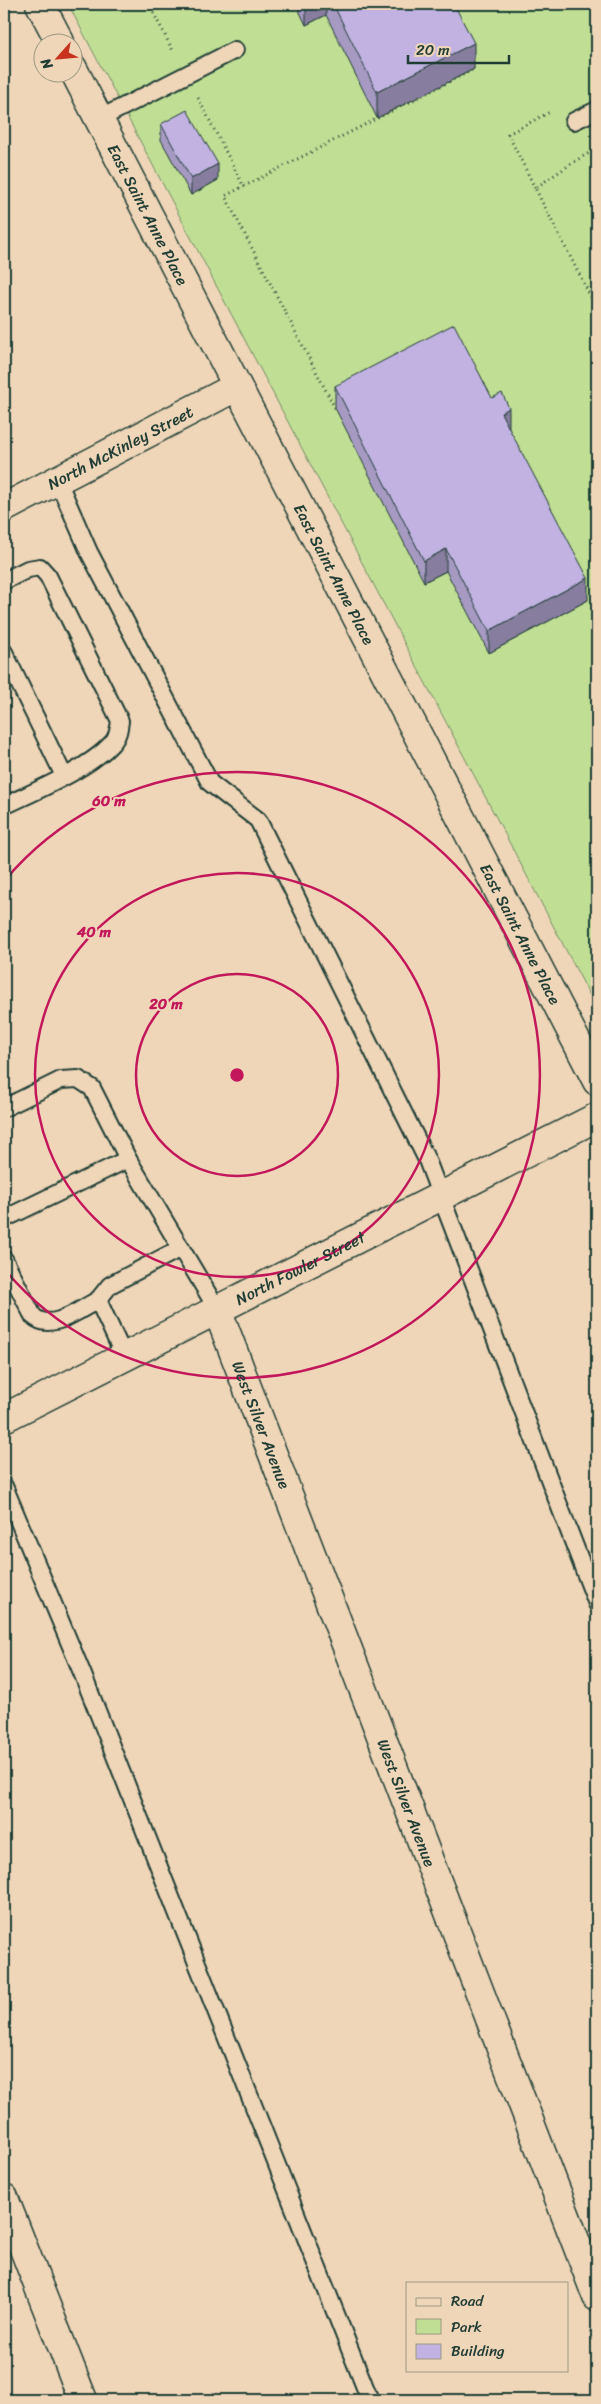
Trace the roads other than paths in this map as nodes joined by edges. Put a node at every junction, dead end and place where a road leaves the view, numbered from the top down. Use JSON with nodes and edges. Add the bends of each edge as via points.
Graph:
{"nodes":[{"id":1,"x":40,"y":4,"type":"edge"},
{"id":2,"x":55,"y":32,"type":"edge"},
{"id":3,"x":235,"y":50,"type":"dead end"},
{"id":4,"x":80,"y":82,"type":"edge"},
{"id":5,"x":597,"y":110,"type":"edge"},
{"id":6,"x":99,"y":119,"type":"junction"},
{"id":7,"x":574,"y":121,"type":"dead end"},
{"id":8,"x":236,"y":387,"type":"junction"},
{"id":9,"x":58,"y":481,"type":"junction"},
{"id":10,"x":4,"y":508,"type":"edge"},
{"id":11,"x":4,"y":581,"type":"edge"},
{"id":12,"x":4,"y":652,"type":"edge"},
{"id":13,"x":64,"y":776,"type":"junction"},
{"id":14,"x":4,"y":806,"type":"edge"},
{"id":15,"x":597,"y":1081,"type":"edge"},
{"id":16,"x":4,"y":1108,"type":"edge"},
{"id":17,"x":597,"y":1117,"type":"edge"},
{"id":18,"x":128,"y":1159,"type":"junction"},
{"id":19,"x":440,"y":1195,"type":"junction"},
{"id":20,"x":4,"y":1219,"type":"edge"},
{"id":21,"x":181,"y":1248,"type":"junction"},
{"id":22,"x":4,"y":1259,"type":"edge"},
{"id":23,"x":98,"y":1300,"type":"junction"},
{"id":24,"x":217,"y":1308,"type":"junction"},
{"id":25,"x":124,"y":1356,"type":"junction"},
{"id":26,"x":4,"y":1418,"type":"edge"},
{"id":27,"x":4,"y":1486,"type":"edge"},
{"id":28,"x":597,"y":1604,"type":"edge"},
{"id":29,"x":4,"y":2198,"type":"edge"},
{"id":30,"x":597,"y":2296,"type":"edge"},
{"id":31,"x":83,"y":2400,"type":"edge"},
{"id":32,"x":370,"y":2400,"type":"edge"}],
"edges":[{"from":1,"to":2,"type":"street"},
{"from":3,"to":6,"type":"lane"},
{"from":4,"to":6,"type":"street","name":"East Saint Anne Place"},
{"from":5,"to":7,"type":"lane"},
{"from":6,"to":8,"type":"street","name":"East Saint Anne Place"},
{"from":8,"to":9,"type":"street","name":"North McKinley Street"},
{"from":8,"to":15,"type":"street","name":"East Saint Anne Place"},
{"from":9,"to":10,"type":"street","name":"North McKinley Street"},
{"from":9,"to":19,"type":"lane","via":[[89,552],[210,783],[258,820],[428,1160]]},
{"from":11,"to":13,"type":"lane","via":[[40,567],[48,576],[120,721],[112,743]]},
{"from":12,"to":13,"type":"lane"},
{"from":13,"to":14,"type":"lane"},
{"from":16,"to":18,"type":"lane","via":[[60,1080],[78,1078],[92,1088]]},
{"from":17,"to":19,"type":"street","name":"North Fowler Street"},
{"from":18,"to":20,"type":"lane"},
{"from":18,"to":21,"type":"lane"},
{"from":19,"to":24,"type":"street","name":"North Fowler Street"},
{"from":19,"to":28,"type":"lane"},
{"from":21,"to":23,"type":"lane","via":[[110,1285]]},
{"from":21,"to":24,"type":"lane"},
{"from":22,"to":23,"type":"lane","via":[[33,1316],[40,1323],[50,1324]]},
{"from":23,"to":25,"type":"lane"},
{"from":24,"to":25,"type":"street","name":"North Fowler Street"},
{"from":24,"to":30,"type":"street","name":"West Silver Avenue"},
{"from":25,"to":26,"type":"street","name":"North Fowler Street"},
{"from":27,"to":32,"type":"lane"},
{"from":29,"to":31,"type":"street"}]}
